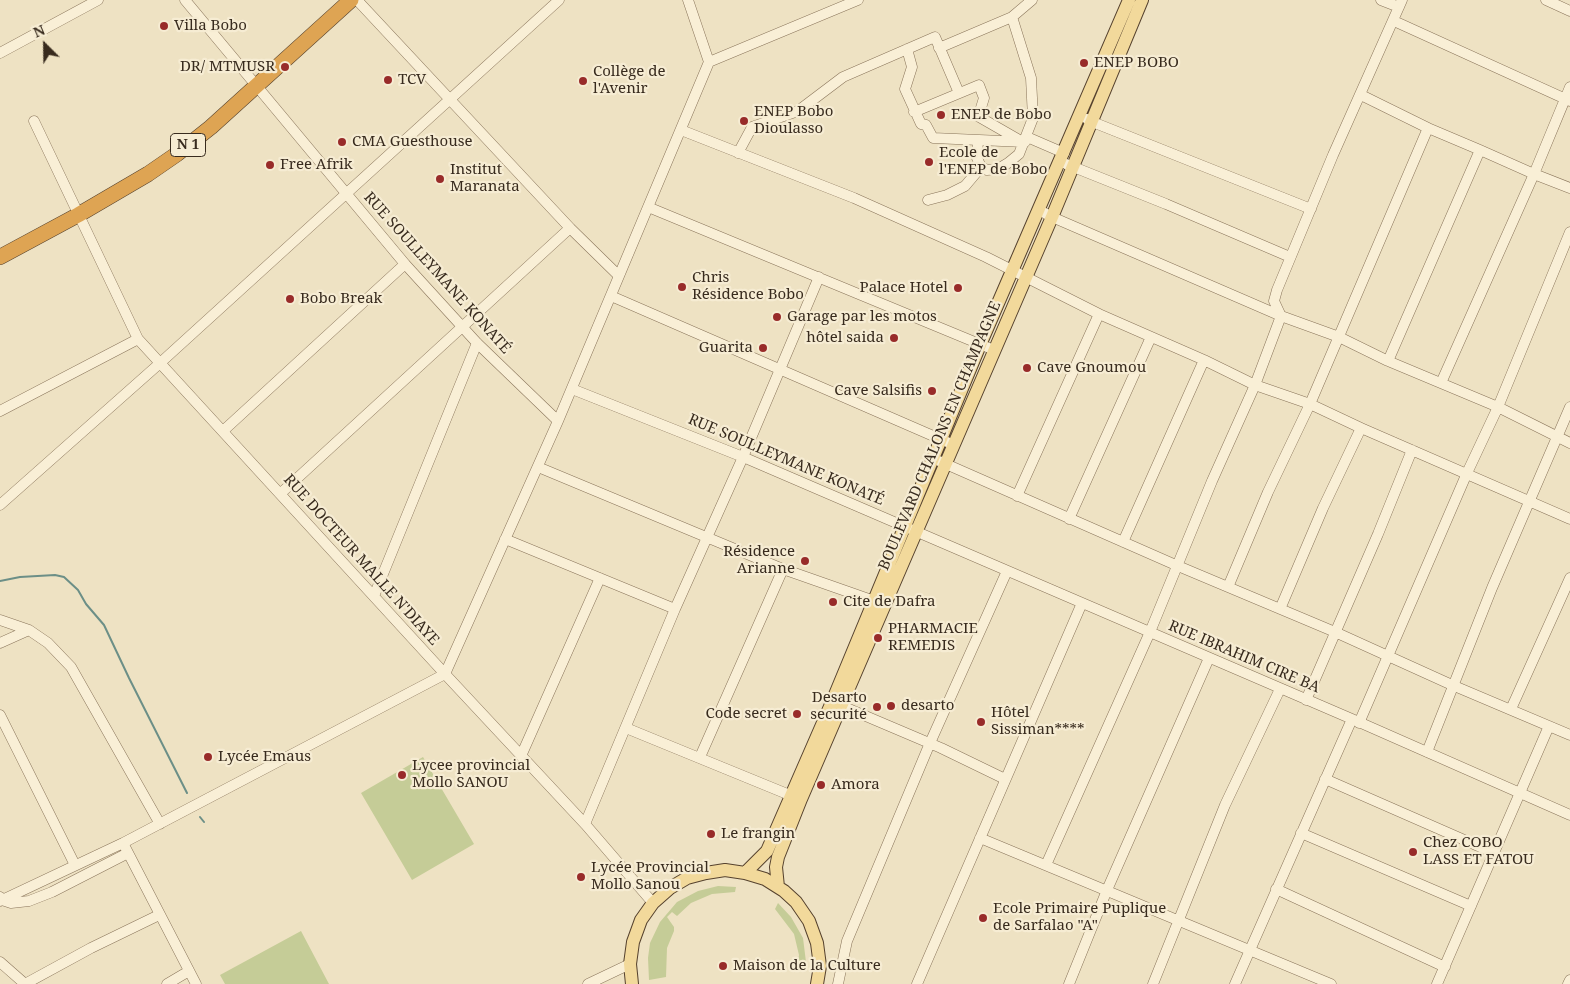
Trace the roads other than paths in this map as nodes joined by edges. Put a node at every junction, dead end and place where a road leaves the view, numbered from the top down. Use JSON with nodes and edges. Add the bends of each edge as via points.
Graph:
{"nodes":[{"id":1,"x":98,"y":0,"type":"edge"},
{"id":2,"x":186,"y":0,"type":"edge"},
{"id":3,"x":351,"y":0,"type":"edge"},
{"id":4,"x":357,"y":0,"type":"edge"},
{"id":5,"x":559,"y":0,"type":"edge"},
{"id":6,"x":688,"y":0,"type":"edge"},
{"id":7,"x":858,"y":0,"type":"edge"},
{"id":8,"x":1032,"y":0,"type":"edge"},
{"id":9,"x":1129,"y":0,"type":"edge"},
{"id":10,"x":1142,"y":0,"type":"edge"},
{"id":11,"x":1381,"y":0,"type":"edge"},
{"id":12,"x":1546,"y":0,"type":"edge"},
{"id":13,"x":1401,"y":3,"type":"edge"},
{"id":14,"x":1570,"y":11,"type":"edge"},
{"id":15,"x":1012,"y":16,"type":"junction"},
{"id":16,"x":1394,"y":21,"type":"junction"},
{"id":17,"x":939,"y":48,"type":"junction"},
{"id":18,"x":907,"y":49,"type":"junction"},
{"id":19,"x":0,"y":53,"type":"edge"},
{"id":20,"x":709,"y":62,"type":"junction"},
{"id":21,"x":256,"y":86,"type":"junction"},
{"id":22,"x":1570,"y":87,"type":"edge"},
{"id":23,"x":959,"y":94,"type":"junction"},
{"id":24,"x":1361,"y":95,"type":"junction"},
{"id":25,"x":451,"y":100,"type":"junction"},
{"id":26,"x":1567,"y":100,"type":"edge"},
{"id":27,"x":914,"y":112,"type":"junction"},
{"id":28,"x":1086,"y":117,"type":"junction"},
{"id":29,"x":34,"y":121,"type":"dead end"},
{"id":30,"x":1428,"y":128,"type":"junction"},
{"id":31,"x":681,"y":130,"type":"junction"},
{"id":32,"x":978,"y":140,"type":"junction"},
{"id":33,"x":1026,"y":140,"type":"junction"},
{"id":34,"x":1480,"y":150,"type":"junction"},
{"id":35,"x":738,"y":153,"type":"junction"},
{"id":36,"x":1065,"y":161,"type":"junction"},
{"id":37,"x":981,"y":167,"type":"junction"},
{"id":38,"x":1534,"y":174,"type":"junction"},
{"id":39,"x":1570,"y":188,"type":"edge"},
{"id":40,"x":346,"y":194,"type":"junction"},
{"id":41,"x":928,"y":200,"type":"dead end"},
{"id":42,"x":648,"y":207,"type":"junction"},
{"id":43,"x":1311,"y":209,"type":"junction"},
{"id":44,"x":1039,"y":210,"type":"junction"},
{"id":45,"x":78,"y":215,"type":"junction"},
{"id":46,"x":1052,"y":217,"type":"junction"},
{"id":47,"x":570,"y":228,"type":"junction"},
{"id":48,"x":1570,"y":232,"type":"edge"},
{"id":49,"x":0,"y":257,"type":"edge"},
{"id":50,"x":1290,"y":257,"type":"junction"},
{"id":51,"x":405,"y":264,"type":"junction"},
{"id":52,"x":1013,"y":270,"type":"junction"},
{"id":53,"x":619,"y":276,"type":"junction"},
{"id":54,"x":819,"y":277,"type":"junction"},
{"id":55,"x":1026,"y":277,"type":"junction"},
{"id":56,"x":611,"y":296,"type":"junction"},
{"id":57,"x":1099,"y":314,"type":"junction"},
{"id":58,"x":1281,"y":316,"type":"junction"},
{"id":59,"x":462,"y":327,"type":"junction"},
{"id":60,"x":1151,"y":337,"type":"junction"},
{"id":61,"x":1339,"y":337,"type":"junction"},
{"id":62,"x":138,"y":339,"type":"junction"},
{"id":63,"x":478,"y":343,"type":"junction"},
{"id":64,"x":980,"y":345,"type":"junction"},
{"id":65,"x":994,"y":350,"type":"junction"},
{"id":66,"x":1204,"y":360,"type":"junction"},
{"id":67,"x":1388,"y":361,"type":"junction"},
{"id":68,"x":159,"y":364,"type":"junction"},
{"id":69,"x":780,"y":370,"type":"junction"},
{"id":70,"x":1441,"y":383,"type":"junction"},
{"id":71,"x":1255,"y":385,"type":"junction"},
{"id":72,"x":572,"y":389,"type":"junction"},
{"id":73,"x":1310,"y":404,"type":"junction"},
{"id":74,"x":1498,"y":407,"type":"junction"},
{"id":75,"x":1570,"y":407,"type":"edge"},
{"id":76,"x":0,"y":411,"type":"edge"},
{"id":77,"x":558,"y":421,"type":"junction"},
{"id":78,"x":1361,"y":428,"type":"junction"},
{"id":79,"x":223,"y":431,"type":"junction"},
{"id":80,"x":1557,"y":438,"type":"junction"},
{"id":81,"x":941,"y":439,"type":"junction"},
{"id":82,"x":1570,"y":443,"type":"edge"},
{"id":83,"x":954,"y":445,"type":"junction"},
{"id":84,"x":1412,"y":450,"type":"junction"},
{"id":85,"x":743,"y":457,"type":"junction"},
{"id":86,"x":933,"y":459,"type":"junction"},
{"id":87,"x":946,"y":464,"type":"junction"},
{"id":88,"x":538,"y":467,"type":"junction"},
{"id":89,"x":1467,"y":473,"type":"junction"},
{"id":90,"x":280,"y":494,"type":"junction"},
{"id":91,"x":1017,"y":496,"type":"junction"},
{"id":92,"x":1530,"y":502,"type":"junction"},
{"id":93,"x":0,"y":505,"type":"edge"},
{"id":94,"x":1069,"y":518,"type":"junction"},
{"id":95,"x":1570,"y":519,"type":"edge"},
{"id":96,"x":905,"y":527,"type":"junction"},
{"id":97,"x":917,"y":532,"type":"junction"},
{"id":98,"x":708,"y":536,"type":"junction"},
{"id":99,"x":505,"y":539,"type":"junction"},
{"id":100,"x":1123,"y":542,"type":"junction"},
{"id":101,"x":1178,"y":566,"type":"junction"},
{"id":102,"x":783,"y":569,"type":"junction"},
{"id":103,"x":1007,"y":571,"type":"junction"},
{"id":104,"x":600,"y":578,"type":"junction"},
{"id":105,"x":1570,"y":578,"type":"edge"},
{"id":106,"x":1228,"y":587,"type":"junction"},
{"id":107,"x":374,"y":596,"type":"junction"},
{"id":108,"x":879,"y":602,"type":"junction"},
{"id":109,"x":1082,"y":603,"type":"junction"},
{"id":110,"x":1280,"y":609,"type":"junction"},
{"id":111,"x":674,"y":610,"type":"junction"},
{"id":112,"x":0,"y":620,"type":"edge"},
{"id":113,"x":29,"y":630,"type":"junction"},
{"id":114,"x":1150,"y":632,"type":"junction"},
{"id":115,"x":1335,"y":632,"type":"junction"},
{"id":116,"x":0,"y":643,"type":"edge"},
{"id":117,"x":1389,"y":656,"type":"junction"},
{"id":118,"x":1209,"y":658,"type":"junction"},
{"id":119,"x":444,"y":674,"type":"junction"},
{"id":120,"x":1452,"y":685,"type":"junction"},
{"id":121,"x":1280,"y":689,"type":"junction"},
{"id":122,"x":1306,"y":700,"type":"junction"},
{"id":123,"x":836,"y":704,"type":"junction"},
{"id":124,"x":1511,"y":709,"type":"junction"},
{"id":125,"x":0,"y":716,"type":"edge"},
{"id":126,"x":1356,"y":721,"type":"junction"},
{"id":127,"x":1549,"y":726,"type":"junction"},
{"id":128,"x":626,"y":728,"type":"junction"},
{"id":129,"x":1570,"y":735,"type":"edge"},
{"id":130,"x":930,"y":743,"type":"junction"},
{"id":131,"x":1427,"y":752,"type":"junction"},
{"id":132,"x":521,"y":756,"type":"junction"},
{"id":133,"x":700,"y":758,"type":"junction"},
{"id":134,"x":1005,"y":778,"type":"junction"},
{"id":135,"x":1325,"y":779,"type":"junction"},
{"id":136,"x":1519,"y":793,"type":"junction"},
{"id":137,"x":796,"y":797,"type":"junction"},
{"id":138,"x":1570,"y":815,"type":"edge"},
{"id":139,"x":160,"y":824,"type":"junction"},
{"id":140,"x":586,"y":824,"type":"junction"},
{"id":141,"x":1301,"y":833,"type":"junction"},
{"id":142,"x":980,"y":838,"type":"junction"},
{"id":143,"x":126,"y":848,"type":"junction"},
{"id":144,"x":1494,"y":853,"type":"junction"},
{"id":145,"x":75,"y":865,"type":"junction"},
{"id":146,"x":1046,"y":865,"type":"junction"},
{"id":147,"x":744,"y":872,"type":"junction"},
{"id":148,"x":778,"y":887,"type":"junction"},
{"id":149,"x":1276,"y":889,"type":"junction"},
{"id":150,"x":1107,"y":890,"type":"junction"},
{"id":151,"x":1,"y":899,"type":"edge"},
{"id":152,"x":653,"y":904,"type":"junction"},
{"id":153,"x":1471,"y":906,"type":"junction"},
{"id":154,"x":159,"y":915,"type":"junction"},
{"id":155,"x":1178,"y":920,"type":"junction"},
{"id":156,"x":1250,"y":951,"type":"junction"},
{"id":157,"x":0,"y":962,"type":"edge"},
{"id":158,"x":630,"y":964,"type":"junction"},
{"id":159,"x":1445,"y":967,"type":"junction"},
{"id":160,"x":190,"y":971,"type":"junction"},
{"id":161,"x":1570,"y":980,"type":"edge"},
{"id":162,"x":1315,"y":981,"type":"edge"},
{"id":163,"x":25,"y":984,"type":"edge"},
{"id":164,"x":167,"y":984,"type":"edge"},
{"id":165,"x":196,"y":984,"type":"edge"},
{"id":166,"x":588,"y":984,"type":"edge"},
{"id":167,"x":632,"y":984,"type":"edge"},
{"id":168,"x":818,"y":984,"type":"edge"},
{"id":169,"x":838,"y":984,"type":"edge"},
{"id":170,"x":917,"y":984,"type":"edge"},
{"id":171,"x":1069,"y":984,"type":"edge"},
{"id":172,"x":1153,"y":984,"type":"edge"},
{"id":173,"x":1235,"y":984,"type":"edge"},
{"id":174,"x":1331,"y":984,"type":"edge"},
{"id":175,"x":1437,"y":984,"type":"edge"},
{"id":176,"x":1568,"y":984,"type":"edge"}],
"edges":[{"from":1,"to":19,"type":"street"},
{"from":2,"to":21,"type":"street","name":"RUE SOULLEYMANE KONATÉ"},
{"from":3,"to":21,"type":"highway","number":"N 1"},
{"from":4,"to":25,"type":"street"},
{"from":5,"to":25,"type":"street"},
{"from":6,"to":20,"type":"street"},
{"from":7,"to":20,"type":"street"},
{"from":8,"to":15,"type":"street"},
{"from":9,"to":28,"type":"main road","name":"BOULEVARD CHALONS EN CHAMPAGNE"},
{"from":10,"to":28,"type":"main road","name":"BOULEVARD CHALONS EN CHAMPAGNE"},
{"from":11,"to":13,"type":"street"},
{"from":12,"to":14,"type":"street"},
{"from":13,"to":16,"type":"street"},
{"from":15,"to":17,"type":"street"},
{"from":15,"to":33,"type":"street","via":[[1031,78],[1033,118]]},
{"from":16,"to":24,"type":"street"},
{"from":16,"to":26,"type":"street"},
{"from":17,"to":18,"type":"street","via":[[934,37]]},
{"from":17,"to":23,"type":"street"},
{"from":18,"to":27,"type":"street","via":[[912,66],[905,90]]},
{"from":18,"to":35,"type":"street","via":[[843,77],[798,111],[752,127]]},
{"from":20,"to":31,"type":"street"},
{"from":21,"to":40,"type":"street","name":"RUE SOULLEYMANE KONATÉ"},
{"from":21,"to":45,"type":"highway","number":"N 1","via":[[184,148],[148,174]]},
{"from":22,"to":26,"type":"street"},
{"from":23,"to":27,"type":"street"},
{"from":23,"to":33,"type":"street","via":[[979,85],[984,98],[980,111],[974,114]]},
{"from":24,"to":30,"type":"street"},
{"from":24,"to":43,"type":"street"},
{"from":25,"to":40,"type":"street"},
{"from":25,"to":47,"type":"street"},
{"from":26,"to":38,"type":"street"},
{"from":27,"to":32,"type":"street","via":[[932,138]]},
{"from":28,"to":36,"type":"main road","name":"BOULEVARD CHALONS EN CHAMPAGNE"},
{"from":28,"to":43,"type":"street"},
{"from":29,"to":45,"type":"street","name":"RUE DOCTEUR MALLE N'DIAYE"},
{"from":30,"to":34,"type":"street"},
{"from":30,"to":61,"type":"street"},
{"from":31,"to":35,"type":"street"},
{"from":31,"to":42,"type":"street"},
{"from":32,"to":33,"type":"street"},
{"from":32,"to":37,"type":"street","via":[[977,158]]},
{"from":33,"to":36,"type":"street"},
{"from":33,"to":37,"type":"street","via":[[1019,154],[1008,163],[998,169]]},
{"from":34,"to":38,"type":"street"},
{"from":34,"to":67,"type":"street"},
{"from":35,"to":52,"type":"street","via":[[854,198]]},
{"from":36,"to":44,"type":"main road","name":"BOULEVARD CHALONS EN CHAMPAGNE"},
{"from":36,"to":46,"type":"main road","name":"BOULEVARD CHALONS EN CHAMPAGNE"},
{"from":36,"to":50,"type":"street"},
{"from":37,"to":41,"type":"street","via":[[965,186]]},
{"from":38,"to":39,"type":"street"},
{"from":38,"to":70,"type":"street"},
{"from":40,"to":51,"type":"street","name":"RUE SOULLEYMANE KONATÉ"},
{"from":40,"to":68,"type":"street"},
{"from":42,"to":53,"type":"street"},
{"from":42,"to":54,"type":"street"},
{"from":43,"to":50,"type":"street"},
{"from":44,"to":46,"type":"street"},
{"from":44,"to":52,"type":"main road","name":"BOULEVARD CHALONS EN CHAMPAGNE"},
{"from":45,"to":49,"type":"highway","number":"N 1"},
{"from":45,"to":62,"type":"street","name":"RUE DOCTEUR MALLE N'DIAYE"},
{"from":46,"to":55,"type":"main road","name":"BOULEVARD CHALONS EN CHAMPAGNE"},
{"from":46,"to":58,"type":"street"},
{"from":47,"to":53,"type":"street"},
{"from":47,"to":59,"type":"street"},
{"from":48,"to":74,"type":"street"},
{"from":50,"to":58,"type":"street","via":[[1274,301]]},
{"from":51,"to":59,"type":"street","name":"RUE SOULLEYMANE KONATÉ"},
{"from":51,"to":79,"type":"street"},
{"from":52,"to":55,"type":"street"},
{"from":52,"to":64,"type":"main road","name":"BOULEVARD CHALONS EN CHAMPAGNE"},
{"from":53,"to":56,"type":"street"},
{"from":54,"to":64,"type":"street"},
{"from":54,"to":69,"type":"street"},
{"from":55,"to":57,"type":"street"},
{"from":55,"to":65,"type":"main road","name":"BOULEVARD CHALONS EN CHAMPAGNE"},
{"from":56,"to":69,"type":"street"},
{"from":56,"to":72,"type":"street"},
{"from":57,"to":60,"type":"street"},
{"from":57,"to":91,"type":"street"},
{"from":58,"to":61,"type":"street"},
{"from":58,"to":71,"type":"street"},
{"from":59,"to":63,"type":"street","name":"RUE SOULLEYMANE KONATÉ"},
{"from":59,"to":90,"type":"street"},
{"from":60,"to":66,"type":"street"},
{"from":60,"to":94,"type":"street"},
{"from":61,"to":67,"type":"street"},
{"from":61,"to":73,"type":"street"},
{"from":62,"to":68,"type":"street","name":"RUE DOCTEUR MALLE N'DIAYE"},
{"from":62,"to":76,"type":"street"},
{"from":63,"to":77,"type":"street","name":"RUE SOULLEYMANE KONATÉ"},
{"from":63,"to":107,"type":"street"},
{"from":64,"to":65,"type":"street"},
{"from":64,"to":81,"type":"main road","name":"BOULEVARD CHALONS EN CHAMPAGNE"},
{"from":65,"to":83,"type":"main road","name":"BOULEVARD CHALONS EN CHAMPAGNE"},
{"from":66,"to":71,"type":"street"},
{"from":66,"to":100,"type":"street"},
{"from":67,"to":70,"type":"street"},
{"from":68,"to":79,"type":"street","name":"RUE DOCTEUR MALLE N'DIAYE"},
{"from":68,"to":93,"type":"street"},
{"from":69,"to":81,"type":"street"},
{"from":69,"to":85,"type":"street"},
{"from":70,"to":74,"type":"street"},
{"from":71,"to":73,"type":"street"},
{"from":71,"to":101,"type":"street"},
{"from":72,"to":77,"type":"street"},
{"from":72,"to":85,"type":"street","name":"RUE SOULLEYMANE KONATÉ"},
{"from":73,"to":78,"type":"street"},
{"from":73,"to":106,"type":"street"},
{"from":74,"to":80,"type":"street"},
{"from":74,"to":89,"type":"street"},
{"from":75,"to":80,"type":"street"},
{"from":77,"to":88,"type":"street"},
{"from":78,"to":84,"type":"street"},
{"from":78,"to":110,"type":"street"},
{"from":79,"to":90,"type":"street","name":"RUE DOCTEUR MALLE N'DIAYE"},
{"from":80,"to":82,"type":"street"},
{"from":80,"to":92,"type":"street"},
{"from":81,"to":83,"type":"street"},
{"from":81,"to":86,"type":"main road","name":"BOULEVARD CHALONS EN CHAMPAGNE"},
{"from":83,"to":87,"type":"main road","name":"BOULEVARD CHALONS EN CHAMPAGNE"},
{"from":84,"to":89,"type":"street"},
{"from":84,"to":115,"type":"street"},
{"from":85,"to":96,"type":"street","name":"RUE SOULLEYMANE KONATÉ"},
{"from":85,"to":98,"type":"street"},
{"from":86,"to":87,"type":"street"},
{"from":86,"to":96,"type":"main road","name":"BOULEVARD CHALONS EN CHAMPAGNE"},
{"from":87,"to":91,"type":"street"},
{"from":87,"to":97,"type":"main road","name":"BOULEVARD CHALONS EN CHAMPAGNE"},
{"from":88,"to":98,"type":"street"},
{"from":88,"to":99,"type":"street"},
{"from":89,"to":92,"type":"street"},
{"from":89,"to":117,"type":"street"},
{"from":90,"to":107,"type":"street","name":"RUE DOCTEUR MALLE N'DIAYE"},
{"from":91,"to":94,"type":"street"},
{"from":92,"to":95,"type":"street"},
{"from":92,"to":120,"type":"street"},
{"from":94,"to":100,"type":"street"},
{"from":96,"to":97,"type":"street","name":"RUE IBRAHIM CIRE BA"},
{"from":96,"to":108,"type":"main road","name":"BOULEVARD CHALONS EN CHAMPAGNE"},
{"from":97,"to":103,"type":"street","name":"RUE IBRAHIM CIRE BA"},
{"from":97,"to":108,"type":"main road","name":"BOULEVARD CHALONS EN CHAMPAGNE"},
{"from":98,"to":102,"type":"street"},
{"from":98,"to":111,"type":"street"},
{"from":99,"to":104,"type":"street"},
{"from":99,"to":119,"type":"street"},
{"from":100,"to":101,"type":"street"},
{"from":101,"to":106,"type":"street"},
{"from":101,"to":114,"type":"street"},
{"from":102,"to":108,"type":"street"},
{"from":102,"to":133,"type":"street"},
{"from":103,"to":109,"type":"street","name":"RUE IBRAHIM CIRE BA"},
{"from":103,"to":130,"type":"street"},
{"from":104,"to":111,"type":"street"},
{"from":104,"to":132,"type":"street"},
{"from":105,"to":124,"type":"street"},
{"from":106,"to":110,"type":"street"},
{"from":107,"to":119,"type":"street","name":"RUE DOCTEUR MALLE N'DIAYE"},
{"from":108,"to":123,"type":"main road","name":"BOULEVARD CHALONS EN CHAMPAGNE"},
{"from":109,"to":114,"type":"street","name":"RUE IBRAHIM CIRE BA"},
{"from":109,"to":134,"type":"street"},
{"from":110,"to":115,"type":"street"},
{"from":111,"to":128,"type":"street"},
{"from":112,"to":113,"type":"street"},
{"from":113,"to":116,"type":"street"},
{"from":113,"to":139,"type":"street","via":[[48,643],[71,667]]},
{"from":114,"to":118,"type":"street","name":"RUE IBRAHIM CIRE BA"},
{"from":114,"to":146,"type":"street"},
{"from":115,"to":117,"type":"street"},
{"from":115,"to":122,"type":"street"},
{"from":117,"to":120,"type":"street"},
{"from":117,"to":126,"type":"street"},
{"from":118,"to":121,"type":"street","name":"RUE IBRAHIM CIRE BA"},
{"from":118,"to":150,"type":"street"},
{"from":119,"to":132,"type":"street","name":"RUE DOCTEUR MALLE N'DIAYE"},
{"from":119,"to":139,"type":"street"},
{"from":120,"to":124,"type":"street"},
{"from":120,"to":131,"type":"street"},
{"from":121,"to":122,"type":"street","name":"RUE IBRAHIM CIRE BA"},
{"from":121,"to":155,"type":"street","via":[[1225,805]]},
{"from":122,"to":126,"type":"street","name":"RUE IBRAHIM CIRE BA"},
{"from":123,"to":130,"type":"street"},
{"from":123,"to":137,"type":"main road","name":"BOULEVARD CHALONS EN CHAMPAGNE"},
{"from":124,"to":127,"type":"street"},
{"from":125,"to":145,"type":"street"},
{"from":126,"to":131,"type":"street","name":"RUE IBRAHIM CIRE BA"},
{"from":126,"to":135,"type":"street"},
{"from":127,"to":129,"type":"street"},
{"from":127,"to":136,"type":"street"},
{"from":128,"to":133,"type":"street"},
{"from":128,"to":140,"type":"street"},
{"from":130,"to":134,"type":"street"},
{"from":130,"to":169,"type":"street","via":[[847,941]]},
{"from":131,"to":136,"type":"street","name":"RUE IBRAHIM CIRE BA"},
{"from":132,"to":140,"type":"street","name":"RUE DOCTEUR MALLE N'DIAYE"},
{"from":133,"to":137,"type":"street"},
{"from":134,"to":142,"type":"street"},
{"from":135,"to":141,"type":"street"},
{"from":135,"to":144,"type":"street"},
{"from":136,"to":138,"type":"street","name":"RUE IBRAHIM CIRE BA"},
{"from":136,"to":144,"type":"street"},
{"from":137,"to":147,"type":"main road","name":"BOULEVARD CHALONS EN CHAMPAGNE","via":[[767,850]]},
{"from":137,"to":148,"type":"main road","name":"BOULEVARD CHALONS EN CHAMPAGNE","via":[[776,867]]},
{"from":139,"to":143,"type":"street"},
{"from":140,"to":152,"type":"street","name":"RUE DOCTEUR MALLE N'DIAYE"},
{"from":141,"to":149,"type":"street"},
{"from":141,"to":153,"type":"street"},
{"from":142,"to":146,"type":"street"},
{"from":142,"to":170,"type":"street"},
{"from":143,"to":145,"type":"street"},
{"from":143,"to":151,"type":"street","via":[[52,892],[18,904]]},
{"from":143,"to":154,"type":"street"},
{"from":144,"to":153,"type":"street"},
{"from":145,"to":151,"type":"street"},
{"from":146,"to":150,"type":"street"},
{"from":147,"to":148,"type":"main road"},
{"from":147,"to":152,"type":"main road","via":[[719,871],[693,876],[670,888]]},
{"from":148,"to":168,"type":"main road","via":[[796,902],[812,928],[819,958]]},
{"from":149,"to":156,"type":"street"},
{"from":149,"to":159,"type":"street"},
{"from":150,"to":155,"type":"street"},
{"from":150,"to":171,"type":"street"},
{"from":152,"to":158,"type":"main road","via":[[635,934]]},
{"from":153,"to":159,"type":"street"},
{"from":154,"to":160,"type":"street"},
{"from":154,"to":163,"type":"street"},
{"from":155,"to":156,"type":"street"},
{"from":155,"to":172,"type":"street"},
{"from":156,"to":162,"type":"street"},
{"from":156,"to":173,"type":"street"},
{"from":157,"to":163,"type":"street"},
{"from":158,"to":166,"type":"street"},
{"from":158,"to":167,"type":"main road"},
{"from":159,"to":175,"type":"street"},
{"from":160,"to":164,"type":"street"},
{"from":160,"to":165,"type":"street"},
{"from":161,"to":176,"type":"street"},
{"from":162,"to":174,"type":"street"}]}
